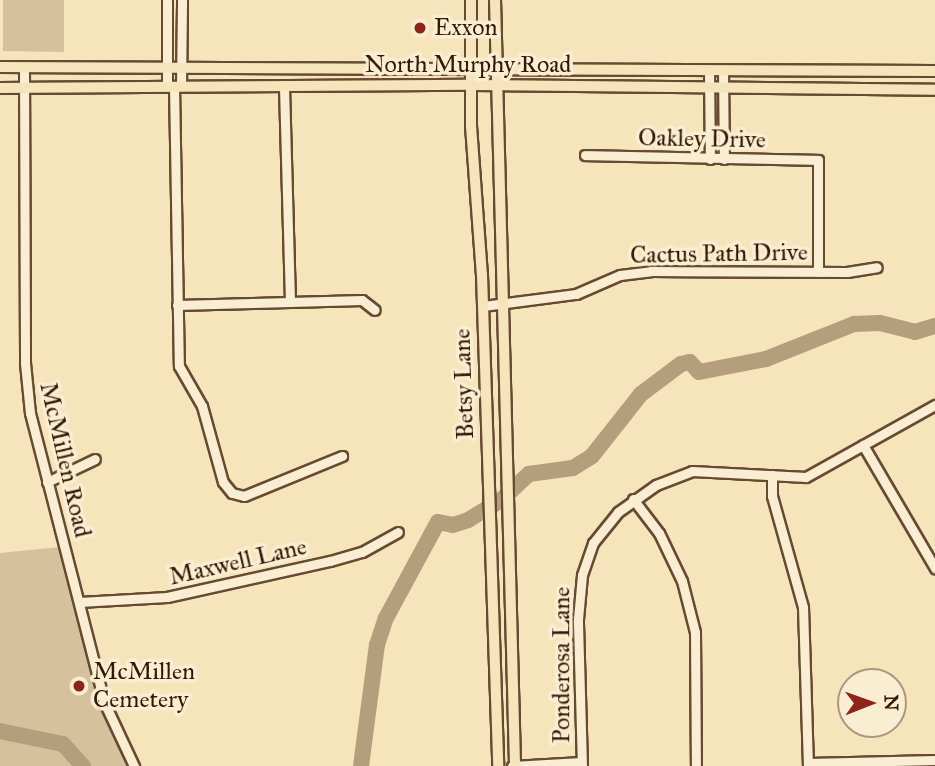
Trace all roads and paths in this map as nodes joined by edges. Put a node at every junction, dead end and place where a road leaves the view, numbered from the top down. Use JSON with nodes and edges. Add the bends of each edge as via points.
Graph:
{"nodes":[{"id":1,"x":167,"y":0,"type":"edge"},
{"id":2,"x":181,"y":0,"type":"edge"},
{"id":3,"x":471,"y":0,"type":"edge"},
{"id":4,"x":495,"y":0,"type":"edge"},
{"id":5,"x":471,"y":66,"type":"junction"},
{"id":6,"x":496,"y":66,"type":"junction"},
{"id":7,"x":0,"y":67,"type":"edge"},
{"id":8,"x":24,"y":67,"type":"junction"},
{"id":9,"x":167,"y":68,"type":"junction"},
{"id":10,"x":181,"y":68,"type":"junction"},
{"id":11,"x":709,"y":70,"type":"junction"},
{"id":12,"x":723,"y":70,"type":"junction"},
{"id":13,"x":935,"y":71,"type":"edge"},
{"id":14,"x":471,"y":85,"type":"junction"},
{"id":15,"x":495,"y":85,"type":"junction"},
{"id":16,"x":174,"y":86,"type":"junction"},
{"id":17,"x":284,"y":86,"type":"junction"},
{"id":18,"x":0,"y":88,"type":"edge"},
{"id":19,"x":24,"y":88,"type":"junction"},
{"id":20,"x":710,"y":90,"type":"junction"},
{"id":21,"x":723,"y":90,"type":"junction"},
{"id":22,"x":935,"y":90,"type":"edge"},
{"id":23,"x":584,"y":155,"type":"dead end"},
{"id":24,"x":710,"y":159,"type":"junction"},
{"id":25,"x":724,"y":159,"type":"junction"},
{"id":26,"x":877,"y":267,"type":"dead end"},
{"id":27,"x":818,"y":272,"type":"junction"},
{"id":28,"x":290,"y":302,"type":"junction"},
{"id":29,"x":177,"y":305,"type":"junction"},
{"id":30,"x":483,"y":306,"type":"junction"},
{"id":31,"x":505,"y":306,"type":"junction"},
{"id":32,"x":375,"y":310,"type":"dead end"},
{"id":33,"x":935,"y":405,"type":"edge"},
{"id":34,"x":863,"y":445,"type":"junction"},
{"id":35,"x":342,"y":456,"type":"dead end"},
{"id":36,"x":95,"y":458,"type":"dead end"},
{"id":37,"x":772,"y":475,"type":"junction"},
{"id":38,"x":47,"y":482,"type":"junction"},
{"id":39,"x":634,"y":499,"type":"junction"},
{"id":40,"x":398,"y":532,"type":"dead end"},
{"id":41,"x":935,"y":568,"type":"edge"},
{"id":42,"x":79,"y":602,"type":"junction"},
{"id":43,"x":935,"y":760,"type":"edge"},
{"id":44,"x":582,"y":764,"type":"edge"},
{"id":45,"x":808,"y":764,"type":"edge"},
{"id":46,"x":134,"y":766,"type":"edge"},
{"id":47,"x":498,"y":766,"type":"edge"},
{"id":48,"x":514,"y":766,"type":"edge"},
{"id":49,"x":696,"y":766,"type":"edge"}],
"edges":[{"from":1,"to":9,"type":"street"},
{"from":2,"to":10,"type":"street"},
{"from":3,"to":5,"type":"main road","name":"Betsy Lane"},
{"from":4,"to":6,"type":"main road","name":"Betsy Lane"},
{"from":5,"to":6,"type":"main road","name":"North Murphy Road"},
{"from":5,"to":10,"type":"main road","name":"North Murphy Road"},
{"from":5,"to":14,"type":"main road","name":"Betsy Lane"},
{"from":6,"to":11,"type":"main road","name":"North Murphy Road"},
{"from":6,"to":15,"type":"main road","name":"Betsy Lane"},
{"from":7,"to":8,"type":"main road","name":"North Murphy Road"},
{"from":8,"to":9,"type":"main road","name":"North Murphy Road"},
{"from":8,"to":19,"type":"street","name":"McMillen Road"},
{"from":9,"to":10,"type":"main road","name":"North Murphy Road"},
{"from":9,"to":16,"type":"street"},
{"from":10,"to":16,"type":"street"},
{"from":11,"to":12,"type":"main road","name":"North Murphy Road"},
{"from":11,"to":20,"type":"street"},
{"from":12,"to":13,"type":"main road","name":"North Murphy Road"},
{"from":12,"to":21,"type":"street"},
{"from":14,"to":15,"type":"main road","name":"North Murphy Road"},
{"from":14,"to":17,"type":"main road","name":"North Murphy Road"},
{"from":14,"to":30,"type":"main road","name":"Betsy Lane"},
{"from":15,"to":20,"type":"main road","name":"North Murphy Road"},
{"from":15,"to":31,"type":"main road","name":"Betsy Lane"},
{"from":16,"to":17,"type":"main road","name":"North Murphy Road"},
{"from":16,"to":19,"type":"main road","name":"North Murphy Road"},
{"from":16,"to":29,"type":"street"},
{"from":17,"to":28,"type":"street"},
{"from":18,"to":19,"type":"main road","name":"North Murphy Road"},
{"from":19,"to":38,"type":"street","name":"McMillen Road","via":[[25,363],[30,413]]},
{"from":20,"to":21,"type":"main road","name":"North Murphy Road"},
{"from":20,"to":24,"type":"street"},
{"from":21,"to":22,"type":"main road","name":"North Murphy Road"},
{"from":21,"to":25,"type":"street"},
{"from":23,"to":24,"type":"street","name":"Oakley Drive"},
{"from":24,"to":25,"type":"street","name":"Oakley Drive"},
{"from":25,"to":27,"type":"street","name":"Oakley Drive","via":[[818,160]]},
{"from":26,"to":27,"type":"street","name":"Cactus Path Drive"},
{"from":27,"to":31,"type":"street","name":"Cactus Path Drive","via":[[652,271],[620,275],[576,294]]},
{"from":28,"to":29,"type":"street"},
{"from":28,"to":32,"type":"street","via":[[362,300]]},
{"from":29,"to":35,"type":"street","via":[[179,366],[202,406],[227,489],[244,496]]},
{"from":30,"to":31,"type":"street","name":"Cactus Path Drive"},
{"from":30,"to":47,"type":"main road","name":"Betsy Lane"},
{"from":31,"to":48,"type":"main road","name":"Betsy Lane"},
{"from":33,"to":34,"type":"street"},
{"from":34,"to":37,"type":"street","via":[[806,477]]},
{"from":34,"to":41,"type":"street"},
{"from":36,"to":38,"type":"street"},
{"from":37,"to":39,"type":"street","via":[[692,471]]},
{"from":37,"to":45,"type":"street","via":[[772,496],[803,607]]},
{"from":38,"to":42,"type":"street","name":"McMillen Road"},
{"from":39,"to":44,"type":"street","name":"Ponderosa Lane","via":[[593,543],[582,575],[578,619]]},
{"from":39,"to":49,"type":"street","via":[[659,533],[682,581],[695,632]]},
{"from":40,"to":42,"type":"street","name":"Maxwell Lane","via":[[362,552],[167,597]]},
{"from":42,"to":46,"type":"street","name":"McMillen Road","via":[[104,702]]},
{"from":43,"to":45,"type":"street"},
{"from":44,"to":48,"type":"street"}]}
